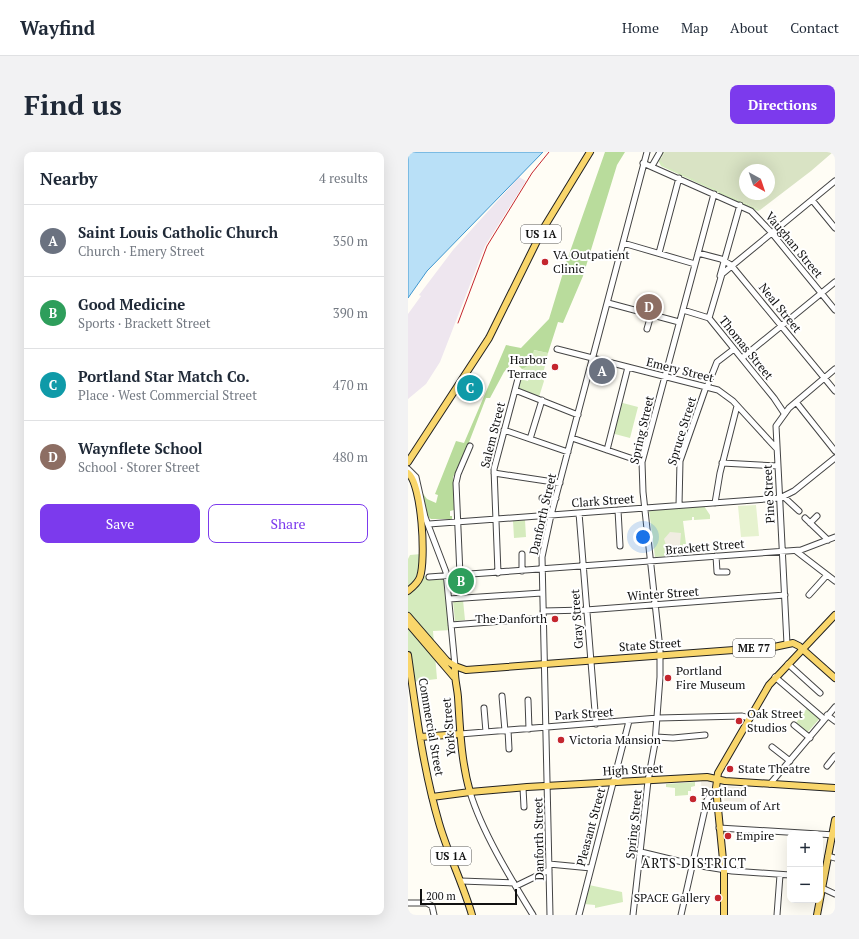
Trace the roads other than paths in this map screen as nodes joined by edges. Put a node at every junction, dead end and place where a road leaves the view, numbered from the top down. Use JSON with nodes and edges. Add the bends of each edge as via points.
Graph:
{"nodes":[{"id":1,"x":590,"y":152,"type":"edge"},
{"id":2,"x":647,"y":152,"type":"edge"},
{"id":3,"x":660,"y":152,"type":"edge"},
{"id":4,"x":643,"y":163,"type":"junction"},
{"id":5,"x":652,"y":166,"type":"junction"},
{"id":6,"x":679,"y":178,"type":"junction"},
{"id":7,"x":835,"y":181,"type":"edge"},
{"id":8,"x":714,"y":194,"type":"junction"},
{"id":9,"x":812,"y":200,"type":"junction"},
{"id":10,"x":740,"y":206,"type":"junction"},
{"id":11,"x":835,"y":228,"type":"edge"},
{"id":12,"x":771,"y":232,"type":"junction"},
{"id":13,"x":623,"y":243,"type":"junction"},
{"id":14,"x":659,"y":253,"type":"junction"},
{"id":15,"x":698,"y":253,"type":"junction"},
{"id":16,"x":724,"y":260,"type":"junction"},
{"id":17,"x":695,"y":264,"type":"junction"},
{"id":18,"x":731,"y":265,"type":"junction"},
{"id":19,"x":835,"y":282,"type":"edge"},
{"id":20,"x":718,"y":283,"type":"junction"},
{"id":21,"x":822,"y":293,"type":"junction"},
{"id":22,"x":608,"y":303,"type":"junction"},
{"id":23,"x":683,"y":310,"type":"junction"},
{"id":24,"x":835,"y":310,"type":"edge"},
{"id":25,"x":651,"y":315,"type":"junction"},
{"id":26,"x":709,"y":318,"type":"junction"},
{"id":27,"x":679,"y":322,"type":"junction"},
{"id":28,"x":781,"y":326,"type":"junction"},
{"id":29,"x":647,"y":329,"type":"dead end"},
{"id":30,"x":557,"y":349,"type":"dead end"},
{"id":31,"x":734,"y":349,"type":"junction"},
{"id":32,"x":592,"y":358,"type":"junction"},
{"id":33,"x":742,"y":358,"type":"junction"},
{"id":34,"x":628,"y":367,"type":"junction"},
{"id":35,"x":835,"y":370,"type":"edge"},
{"id":36,"x":519,"y":375,"type":"dead end"},
{"id":37,"x":665,"y":377,"type":"junction"},
{"id":38,"x":824,"y":378,"type":"junction"},
{"id":39,"x":707,"y":387,"type":"junction"},
{"id":40,"x":515,"y":390,"type":"junction"},
{"id":41,"x":835,"y":392,"type":"edge"},
{"id":42,"x":542,"y":400,"type":"junction"},
{"id":43,"x":796,"y":402,"type":"junction"},
{"id":44,"x":737,"y":406,"type":"junction"},
{"id":45,"x":784,"y":413,"type":"junction"},
{"id":46,"x":578,"y":415,"type":"junction"},
{"id":47,"x":504,"y":430,"type":"junction"},
{"id":48,"x":572,"y":438,"type":"junction"},
{"id":49,"x":530,"y":439,"type":"junction"},
{"id":50,"x":470,"y":446,"type":"dead end"},
{"id":51,"x":777,"y":449,"type":"junction"},
{"id":52,"x":606,"y":450,"type":"junction"},
{"id":53,"x":835,"y":451,"type":"edge"},
{"id":54,"x":568,"y":452,"type":"junction"},
{"id":55,"x":835,"y":458,"type":"edge"},
{"id":56,"x":408,"y":462,"type":"edge"},
{"id":57,"x":642,"y":462,"type":"junction"},
{"id":58,"x":722,"y":463,"type":"junction"},
{"id":59,"x":778,"y":466,"type":"junction"},
{"id":60,"x":408,"y":469,"type":"edge"},
{"id":61,"x":408,"y":473,"type":"edge"},
{"id":62,"x":494,"y":473,"type":"junction"},
{"id":63,"x":560,"y":483,"type":"junction"},
{"id":64,"x":542,"y":498,"type":"dead end"},
{"id":65,"x":556,"y":498,"type":"junction"},
{"id":66,"x":782,"y":498,"type":"junction"},
{"id":67,"x":715,"y":503,"type":"junction"},
{"id":68,"x":679,"y":505,"type":"junction"},
{"id":69,"x":646,"y":508,"type":"junction"},
{"id":70,"x":618,"y":510,"type":"junction"},
{"id":71,"x":799,"y":511,"type":"dead end"},
{"id":72,"x":579,"y":513,"type":"junction"},
{"id":73,"x":551,"y":515,"type":"junction"},
{"id":74,"x":817,"y":516,"type":"dead end"},
{"id":75,"x":805,"y":518,"type":"dead end"},
{"id":76,"x":495,"y":519,"type":"junction"},
{"id":77,"x":456,"y":522,"type":"junction"},
{"id":78,"x":810,"y":523,"type":"junction"},
{"id":79,"x":429,"y":524,"type":"junction"},
{"id":80,"x":835,"y":536,"type":"edge"},
{"id":81,"x":828,"y":540,"type":"junction"},
{"id":82,"x":620,"y":546,"type":"dead end"},
{"id":83,"x":796,"y":550,"type":"junction"},
{"id":84,"x":782,"y":552,"type":"junction"},
{"id":85,"x":522,"y":554,"type":"dead end"},
{"id":86,"x":716,"y":556,"type":"junction"},
{"id":87,"x":651,"y":562,"type":"junction"},
{"id":88,"x":583,"y":566,"type":"junction"},
{"id":89,"x":541,"y":570,"type":"junction"},
{"id":90,"x":522,"y":571,"type":"junction"},
{"id":91,"x":498,"y":572,"type":"junction"},
{"id":92,"x":727,"y":572,"type":"dead end"},
{"id":93,"x":460,"y":575,"type":"junction"},
{"id":94,"x":827,"y":575,"type":"junction"},
{"id":95,"x":447,"y":576,"type":"junction"},
{"id":96,"x":429,"y":577,"type":"dead end"},
{"id":97,"x":835,"y":581,"type":"edge"},
{"id":98,"x":408,"y":591,"type":"edge"},
{"id":99,"x":542,"y":593,"type":"junction"},
{"id":100,"x":785,"y":595,"type":"junction"},
{"id":101,"x":809,"y":595,"type":"dead end"},
{"id":102,"x":449,"y":599,"type":"junction"},
{"id":103,"x":655,"y":604,"type":"junction"},
{"id":104,"x":586,"y":610,"type":"junction"},
{"id":105,"x":542,"y":611,"type":"junction"},
{"id":106,"x":835,"y":615,"type":"edge"},
{"id":107,"x":408,"y":616,"type":"edge"},
{"id":108,"x":542,"y":618,"type":"junction"},
{"id":109,"x":408,"y":623,"type":"edge"},
{"id":110,"x":451,"y":625,"type":"junction"},
{"id":111,"x":787,"y":644,"type":"junction"},
{"id":112,"x":802,"y":649,"type":"junction"},
{"id":113,"x":408,"y":655,"type":"edge"},
{"id":114,"x":660,"y":655,"type":"junction"},
{"id":115,"x":443,"y":660,"type":"junction"},
{"id":116,"x":590,"y":660,"type":"junction"},
{"id":117,"x":544,"y":663,"type":"junction"},
{"id":118,"x":788,"y":664,"type":"junction"},
{"id":119,"x":455,"y":666,"type":"junction"},
{"id":120,"x":469,"y":670,"type":"junction"},
{"id":121,"x":454,"y":677,"type":"junction"},
{"id":122,"x":775,"y":677,"type":"junction"},
{"id":123,"x":835,"y":678,"type":"edge"},
{"id":124,"x":820,"y":693,"type":"dead end"},
{"id":125,"x":502,"y":696,"type":"dead end"},
{"id":126,"x":528,"y":700,"type":"dead end"},
{"id":127,"x":835,"y":707,"type":"edge"},
{"id":128,"x":484,"y":708,"type":"dead end"},
{"id":129,"x":826,"y":717,"type":"junction"},
{"id":130,"x":658,"y":718,"type":"junction"},
{"id":131,"x":749,"y":718,"type":"junction"},
{"id":132,"x":628,"y":721,"type":"junction"},
{"id":133,"x":835,"y":721,"type":"edge"},
{"id":134,"x":596,"y":724,"type":"junction"},
{"id":135,"x":794,"y":725,"type":"dead end"},
{"id":136,"x":546,"y":728,"type":"junction"},
{"id":137,"x":529,"y":729,"type":"junction"},
{"id":138,"x":506,"y":730,"type":"junction"},
{"id":139,"x":486,"y":732,"type":"junction"},
{"id":140,"x":460,"y":734,"type":"junction"},
{"id":141,"x":705,"y":735,"type":"dead end"},
{"id":142,"x":420,"y":737,"type":"junction"},
{"id":143,"x":656,"y":737,"type":"junction"},
{"id":144,"x":810,"y":738,"type":"junction"},
{"id":145,"x":772,"y":747,"type":"dead end"},
{"id":146,"x":509,"y":749,"type":"dead end"},
{"id":147,"x":835,"y":756,"type":"edge"},
{"id":148,"x":790,"y":761,"type":"junction"},
{"id":149,"x":827,"y":766,"type":"dead end"},
{"id":150,"x":716,"y":780,"type":"junction"},
{"id":151,"x":648,"y":781,"type":"junction"},
{"id":152,"x":614,"y":782,"type":"junction"},
{"id":153,"x":770,"y":784,"type":"junction"},
{"id":154,"x":548,"y":786,"type":"junction"},
{"id":155,"x":523,"y":788,"type":"junction"},
{"id":156,"x":835,"y":788,"type":"edge"},
{"id":157,"x":716,"y":790,"type":"junction"},
{"id":158,"x":470,"y":792,"type":"junction"},
{"id":159,"x":432,"y":797,"type":"junction"},
{"id":160,"x":524,"y":807,"type":"dead end"},
{"id":161,"x":835,"y":820,"type":"edge"},
{"id":162,"x":719,"y":828,"type":"junction"},
{"id":163,"x":834,"y":835,"type":"edge"},
{"id":164,"x":641,"y":852,"type":"junction"},
{"id":165,"x":828,"y":856,"type":"junction"},
{"id":166,"x":835,"y":858,"type":"edge"},
{"id":167,"x":549,"y":864,"type":"junction"},
{"id":168,"x":692,"y":864,"type":"junction"},
{"id":169,"x":591,"y":868,"type":"junction"},
{"id":170,"x":549,"y":870,"type":"junction"},
{"id":171,"x":724,"y":870,"type":"junction"},
{"id":172,"x":823,"y":874,"type":"edge"},
{"id":173,"x":780,"y":875,"type":"junction"},
{"id":174,"x":787,"y":875,"type":"edge"},
{"id":175,"x":461,"y":881,"type":"junction"},
{"id":176,"x":515,"y":885,"type":"junction"},
{"id":177,"x":823,"y":888,"type":"edge"},
{"id":178,"x":835,"y":894,"type":"edge"},
{"id":179,"x":408,"y":902,"type":"edge"},
{"id":180,"x":819,"y":903,"type":"edge"},
{"id":181,"x":434,"y":915,"type":"edge"},
{"id":182,"x":472,"y":915,"type":"edge"},
{"id":183,"x":534,"y":915,"type":"edge"},
{"id":184,"x":550,"y":915,"type":"edge"},
{"id":185,"x":579,"y":915,"type":"edge"},
{"id":186,"x":633,"y":915,"type":"edge"},
{"id":187,"x":681,"y":915,"type":"edge"},
{"id":188,"x":725,"y":915,"type":"edge"},
{"id":189,"x":777,"y":915,"type":"edge"},
{"id":190,"x":817,"y":915,"type":"edge"}],
"edges":[{"from":1,"to":56,"type":"main road","number":"US 1A","via":[[543,229],[489,338]]},
{"from":2,"to":4,"type":"street","name":"Danforth Street"},
{"from":3,"to":5,"type":"street"},
{"from":4,"to":5,"type":"street","name":"Vaughan Street"},
{"from":4,"to":13,"type":"street","name":"Danforth Street"},
{"from":5,"to":6,"type":"street","name":"Vaughan Street"},
{"from":6,"to":8,"type":"street","name":"Vaughan Street"},
{"from":6,"to":14,"type":"street"},
{"from":7,"to":9,"type":"street"},
{"from":8,"to":10,"type":"street","name":"Vaughan Street"},
{"from":8,"to":15,"type":"street","name":"Spring Street"},
{"from":9,"to":11,"type":"street"},
{"from":9,"to":12,"type":"street"},
{"from":10,"to":12,"type":"street","name":"Vaughan Street","via":[[754,214]]},
{"from":10,"to":16,"type":"street"},
{"from":12,"to":18,"type":"street"},
{"from":12,"to":21,"type":"street","name":"Vaughan Street"},
{"from":13,"to":14,"type":"street"},
{"from":13,"to":22,"type":"street","name":"Danforth Street"},
{"from":14,"to":17,"type":"street"},
{"from":15,"to":16,"type":"street","name":"Neal Street"},
{"from":15,"to":17,"type":"street","name":"Spring Street"},
{"from":16,"to":18,"type":"street","name":"Neal Street"},
{"from":16,"to":20,"type":"street"},
{"from":17,"to":23,"type":"street","name":"Spring Street"},
{"from":18,"to":20,"type":"street","via":[[722,274]]},
{"from":18,"to":28,"type":"street","name":"Neal Street"},
{"from":19,"to":21,"type":"street"},
{"from":20,"to":26,"type":"street"},
{"from":21,"to":24,"type":"street","name":"Vaughan Street"},
{"from":21,"to":28,"type":"street"},
{"from":22,"to":25,"type":"street"},
{"from":22,"to":32,"type":"street","name":"Danforth Street"},
{"from":23,"to":26,"type":"street","name":"Thomas Street"},
{"from":23,"to":27,"type":"street","name":"Spring Street"},
{"from":25,"to":27,"type":"street"},
{"from":25,"to":29,"type":"street"},
{"from":26,"to":31,"type":"street","name":"Thomas Street"},
{"from":27,"to":37,"type":"street","name":"Spring Street"},
{"from":28,"to":33,"type":"street"},
{"from":28,"to":38,"type":"street","name":"Neal Street"},
{"from":30,"to":32,"type":"street","name":"Emery Street"},
{"from":31,"to":33,"type":"street","name":"Thomas Street"},
{"from":31,"to":39,"type":"street","name":"Spruce Street","via":[[717,362]]},
{"from":32,"to":34,"type":"street","name":"Emery Street"},
{"from":32,"to":46,"type":"street","name":"Danforth Street"},
{"from":33,"to":45,"type":"street","name":"Thomas Street"},
{"from":34,"to":37,"type":"street","name":"Emery Street"},
{"from":34,"to":52,"type":"street"},
{"from":35,"to":38,"type":"street","name":"Pine Street"},
{"from":36,"to":40,"type":"street","name":"Salem Street"},
{"from":37,"to":39,"type":"street","name":"Emery Street"},
{"from":37,"to":57,"type":"street","name":"Spring Street"},
{"from":38,"to":41,"type":"street","name":"Neal Street"},
{"from":38,"to":43,"type":"street","name":"Pine Street"},
{"from":39,"to":44,"type":"street","name":"Emery Street","via":[[722,392]]},
{"from":39,"to":68,"type":"street","name":"Spruce Street","via":[[680,461]]},
{"from":40,"to":42,"type":"street"},
{"from":40,"to":47,"type":"street","name":"Salem Street"},
{"from":42,"to":46,"type":"street"},
{"from":42,"to":49,"type":"street"},
{"from":43,"to":45,"type":"street","name":"Pine Street"},
{"from":43,"to":53,"type":"street"},
{"from":44,"to":51,"type":"street","name":"Emery Street"},
{"from":44,"to":58,"type":"street"},
{"from":45,"to":51,"type":"street","name":"Pine Street","via":[[776,426]]},
{"from":46,"to":48,"type":"street","name":"Danforth Street"},
{"from":47,"to":49,"type":"street"},
{"from":47,"to":62,"type":"street","name":"Salem Street"},
{"from":48,"to":52,"type":"street"},
{"from":48,"to":54,"type":"street","name":"Danforth Street"},
{"from":49,"to":54,"type":"street"},
{"from":50,"to":77,"type":"street","via":[[456,483]]},
{"from":51,"to":59,"type":"street","name":"Pine Street"},
{"from":52,"to":57,"type":"street"},
{"from":54,"to":63,"type":"street","name":"Danforth Street"},
{"from":55,"to":66,"type":"street","via":[[794,492]]},
{"from":57,"to":69,"type":"street","name":"Spring Street"},
{"from":58,"to":59,"type":"street"},
{"from":58,"to":67,"type":"street"},
{"from":59,"to":66,"type":"street","name":"Pine Street"},
{"from":60,"to":79,"type":"street","name":"York Street","via":[[416,477]]},
{"from":61,"to":98,"type":"main road","via":[[414,482],[422,526],[423,553],[420,578]]},
{"from":62,"to":63,"type":"street"},
{"from":62,"to":76,"type":"street","name":"Salem Street"},
{"from":63,"to":65,"type":"street","name":"Danforth Street"},
{"from":64,"to":65,"type":"street"},
{"from":65,"to":73,"type":"street","name":"Danforth Street"},
{"from":66,"to":67,"type":"street","name":"Clark Street"},
{"from":66,"to":71,"type":"street"},
{"from":66,"to":84,"type":"street","name":"Pine Street"},
{"from":67,"to":68,"type":"street","name":"Clark Street"},
{"from":68,"to":69,"type":"street","name":"Clark Street"},
{"from":69,"to":70,"type":"street","name":"Clark Street"},
{"from":69,"to":87,"type":"street","name":"Spring Street"},
{"from":70,"to":72,"type":"street","name":"Clark Street"},
{"from":70,"to":82,"type":"street"},
{"from":72,"to":73,"type":"street","name":"Clark Street"},
{"from":72,"to":88,"type":"street","name":"Gray Street"},
{"from":73,"to":76,"type":"street","name":"Clark Street"},
{"from":73,"to":89,"type":"street","name":"Danforth Street"},
{"from":74,"to":78,"type":"street"},
{"from":75,"to":78,"type":"street"},
{"from":76,"to":77,"type":"street","name":"Clark Street"},
{"from":76,"to":91,"type":"street","name":"Salem Street"},
{"from":77,"to":79,"type":"street","name":"Clark Street"},
{"from":77,"to":93,"type":"street"},
{"from":78,"to":81,"type":"street"},
{"from":79,"to":95,"type":"street","name":"York Street"},
{"from":80,"to":81,"type":"street","name":"Brackett Street"},
{"from":81,"to":83,"type":"street","name":"Brackett Street"},
{"from":83,"to":84,"type":"street","name":"Brackett Street"},
{"from":83,"to":94,"type":"street"},
{"from":84,"to":86,"type":"street","name":"Brackett Street"},
{"from":84,"to":100,"type":"street","name":"Pine Street"},
{"from":85,"to":90,"type":"street"},
{"from":86,"to":87,"type":"street","name":"Brackett Street"},
{"from":86,"to":92,"type":"street","via":[[717,572]]},
{"from":87,"to":88,"type":"street","name":"Brackett Street"},
{"from":87,"to":103,"type":"street","name":"Spring Street"},
{"from":88,"to":89,"type":"street","name":"Brackett Street"},
{"from":88,"to":104,"type":"street","name":"Gray Street"},
{"from":89,"to":90,"type":"street","name":"Brackett Street"},
{"from":89,"to":99,"type":"street","name":"Danforth Street"},
{"from":90,"to":91,"type":"street","name":"Brackett Street"},
{"from":91,"to":93,"type":"street","name":"Brackett Street"},
{"from":93,"to":95,"type":"street","name":"Brackett Street"},
{"from":94,"to":97,"type":"street"},
{"from":94,"to":101,"type":"street"},
{"from":95,"to":96,"type":"street","name":"Brackett Street"},
{"from":95,"to":102,"type":"street","name":"York Street"},
{"from":99,"to":102,"type":"street"},
{"from":99,"to":105,"type":"street","name":"Danforth Street"},
{"from":100,"to":103,"type":"street","name":"Winter Street"},
{"from":100,"to":111,"type":"street","name":"Pine Street"},
{"from":102,"to":110,"type":"street","name":"York Street"},
{"from":103,"to":104,"type":"street","name":"Winter Street"},
{"from":103,"to":114,"type":"street","name":"Spring Street"},
{"from":104,"to":105,"type":"street","name":"Winter Street"},
{"from":104,"to":116,"type":"street","name":"Gray Street"},
{"from":105,"to":108,"type":"street","name":"Danforth Street"},
{"from":106,"to":112,"type":"main road"},
{"from":107,"to":115,"type":"main road","number":"ME 77"},
{"from":108,"to":110,"type":"street"},
{"from":108,"to":117,"type":"street","name":"Danforth Street"},
{"from":109,"to":115,"type":"main road","number":"ME 77"},
{"from":110,"to":119,"type":"street","name":"York Street"},
{"from":111,"to":112,"type":"main road","name":"State Street","number":"ME 77","via":[[793,643]]},
{"from":111,"to":114,"type":"main road","name":"State Street","number":"ME 77"},
{"from":112,"to":118,"type":"main road"},
{"from":112,"to":123,"type":"main road","name":"State Street","number":"ME 77"},
{"from":113,"to":142,"type":"main road","name":"Commercial Street","number":"US 1A"},
{"from":114,"to":116,"type":"main road","name":"State Street","number":"ME 77"},
{"from":114,"to":130,"type":"street","name":"Spring Street"},
{"from":115,"to":119,"type":"main road","number":"ME 77"},
{"from":115,"to":121,"type":"main road","number":"ME 77"},
{"from":116,"to":117,"type":"main road","name":"State Street","number":"ME 77"},
{"from":116,"to":134,"type":"street","name":"Gray Street"},
{"from":117,"to":120,"type":"main road","name":"State Street","number":"ME 77"},
{"from":117,"to":136,"type":"street","name":"Danforth Street"},
{"from":118,"to":122,"type":"main road"},
{"from":118,"to":124,"type":"street"},
{"from":119,"to":120,"type":"main road","name":"State Street","number":"ME 77"},
{"from":119,"to":121,"type":"main road","name":"York Street"},
{"from":120,"to":121,"type":"main road"},
{"from":121,"to":140,"type":"main road","name":"York Street","number":"ME 77","via":[[458,691]]},
{"from":122,"to":129,"type":"street"},
{"from":122,"to":131,"type":"main road"},
{"from":125,"to":138,"type":"street"},
{"from":126,"to":137,"type":"street"},
{"from":127,"to":129,"type":"street"},
{"from":128,"to":139,"type":"street"},
{"from":129,"to":133,"type":"street"},
{"from":129,"to":144,"type":"street"},
{"from":130,"to":131,"type":"street","name":"Park Street"},
{"from":130,"to":132,"type":"street","name":"Park Street"},
{"from":130,"to":143,"type":"street","name":"Spring Street"},
{"from":131,"to":150,"type":"main road"},
{"from":132,"to":134,"type":"street","name":"Park Street"},
{"from":132,"to":152,"type":"street","name":"Pleasant Street"},
{"from":134,"to":136,"type":"street","name":"Park Street"},
{"from":135,"to":144,"type":"street"},
{"from":136,"to":137,"type":"street","name":"Park Street"},
{"from":136,"to":154,"type":"street","name":"Danforth Street"},
{"from":137,"to":138,"type":"street","name":"Park Street"},
{"from":138,"to":139,"type":"street","name":"Park Street"},
{"from":138,"to":146,"type":"street"},
{"from":139,"to":140,"type":"street","name":"Park Street"},
{"from":140,"to":142,"type":"main road","name":"Park Street"},
{"from":140,"to":158,"type":"main road","name":"York Street","number":"ME 77"},
{"from":141,"to":143,"type":"street"},
{"from":142,"to":159,"type":"main road","name":"Commercial Street","number":"US 1A"},
{"from":143,"to":151,"type":"street","name":"Spring Street"},
{"from":144,"to":148,"type":"street"},
{"from":145,"to":148,"type":"street"},
{"from":147,"to":149,"type":"street"},
{"from":148,"to":153,"type":"street"},
{"from":150,"to":151,"type":"main road","name":"High Street","via":[[707,778]]},
{"from":150,"to":153,"type":"main road","name":"High Street"},
{"from":150,"to":157,"type":"main road"},
{"from":151,"to":152,"type":"main road","name":"High Street"},
{"from":151,"to":164,"type":"street","name":"Spring Street"},
{"from":152,"to":154,"type":"main road","name":"High Street"},
{"from":152,"to":169,"type":"street","name":"Pleasant Street"},
{"from":153,"to":156,"type":"main road","name":"High Street"},
{"from":154,"to":155,"type":"main road","name":"High Street"},
{"from":154,"to":167,"type":"street","name":"Danforth Street"},
{"from":155,"to":158,"type":"main road","name":"High Street"},
{"from":155,"to":160,"type":"street"},
{"from":157,"to":162,"type":"main road"},
{"from":157,"to":168,"type":"street","via":[[707,800]]},
{"from":158,"to":159,"type":"main road","name":"High Street"},
{"from":158,"to":176,"type":"street","name":"York Street","via":[[478,815]]},
{"from":159,"to":175,"type":"main road","name":"Commercial Street","number":"US 1A"},
{"from":161,"to":163,"type":"main road"},
{"from":162,"to":163,"type":"street"},
{"from":162,"to":171,"type":"main road"},
{"from":163,"to":165,"type":"main road"},
{"from":164,"to":168,"type":"street"},
{"from":164,"to":186,"type":"street","name":"Spring Street"},
{"from":165,"to":166,"type":"street"},
{"from":165,"to":172,"type":"main road"},
{"from":167,"to":169,"type":"street"},
{"from":167,"to":170,"type":"street","name":"Danforth Street"},
{"from":168,"to":171,"type":"street"},
{"from":168,"to":187,"type":"street"},
{"from":169,"to":185,"type":"street","name":"Pleasant Street"},
{"from":170,"to":176,"type":"street"},
{"from":170,"to":184,"type":"street","name":"Danforth Street"},
{"from":171,"to":173,"type":"street"},
{"from":171,"to":188,"type":"main road"},
{"from":173,"to":174,"type":"street"},
{"from":173,"to":189,"type":"street"},
{"from":175,"to":176,"type":"street"},
{"from":175,"to":182,"type":"main road","name":"Commercial Street","number":"US 1A"},
{"from":176,"to":183,"type":"street","name":"York Street"},
{"from":177,"to":178,"type":"street"},
{"from":179,"to":181,"type":"street","via":[[427,903],[432,906]]},
{"from":180,"to":190,"type":"main road"}]}
